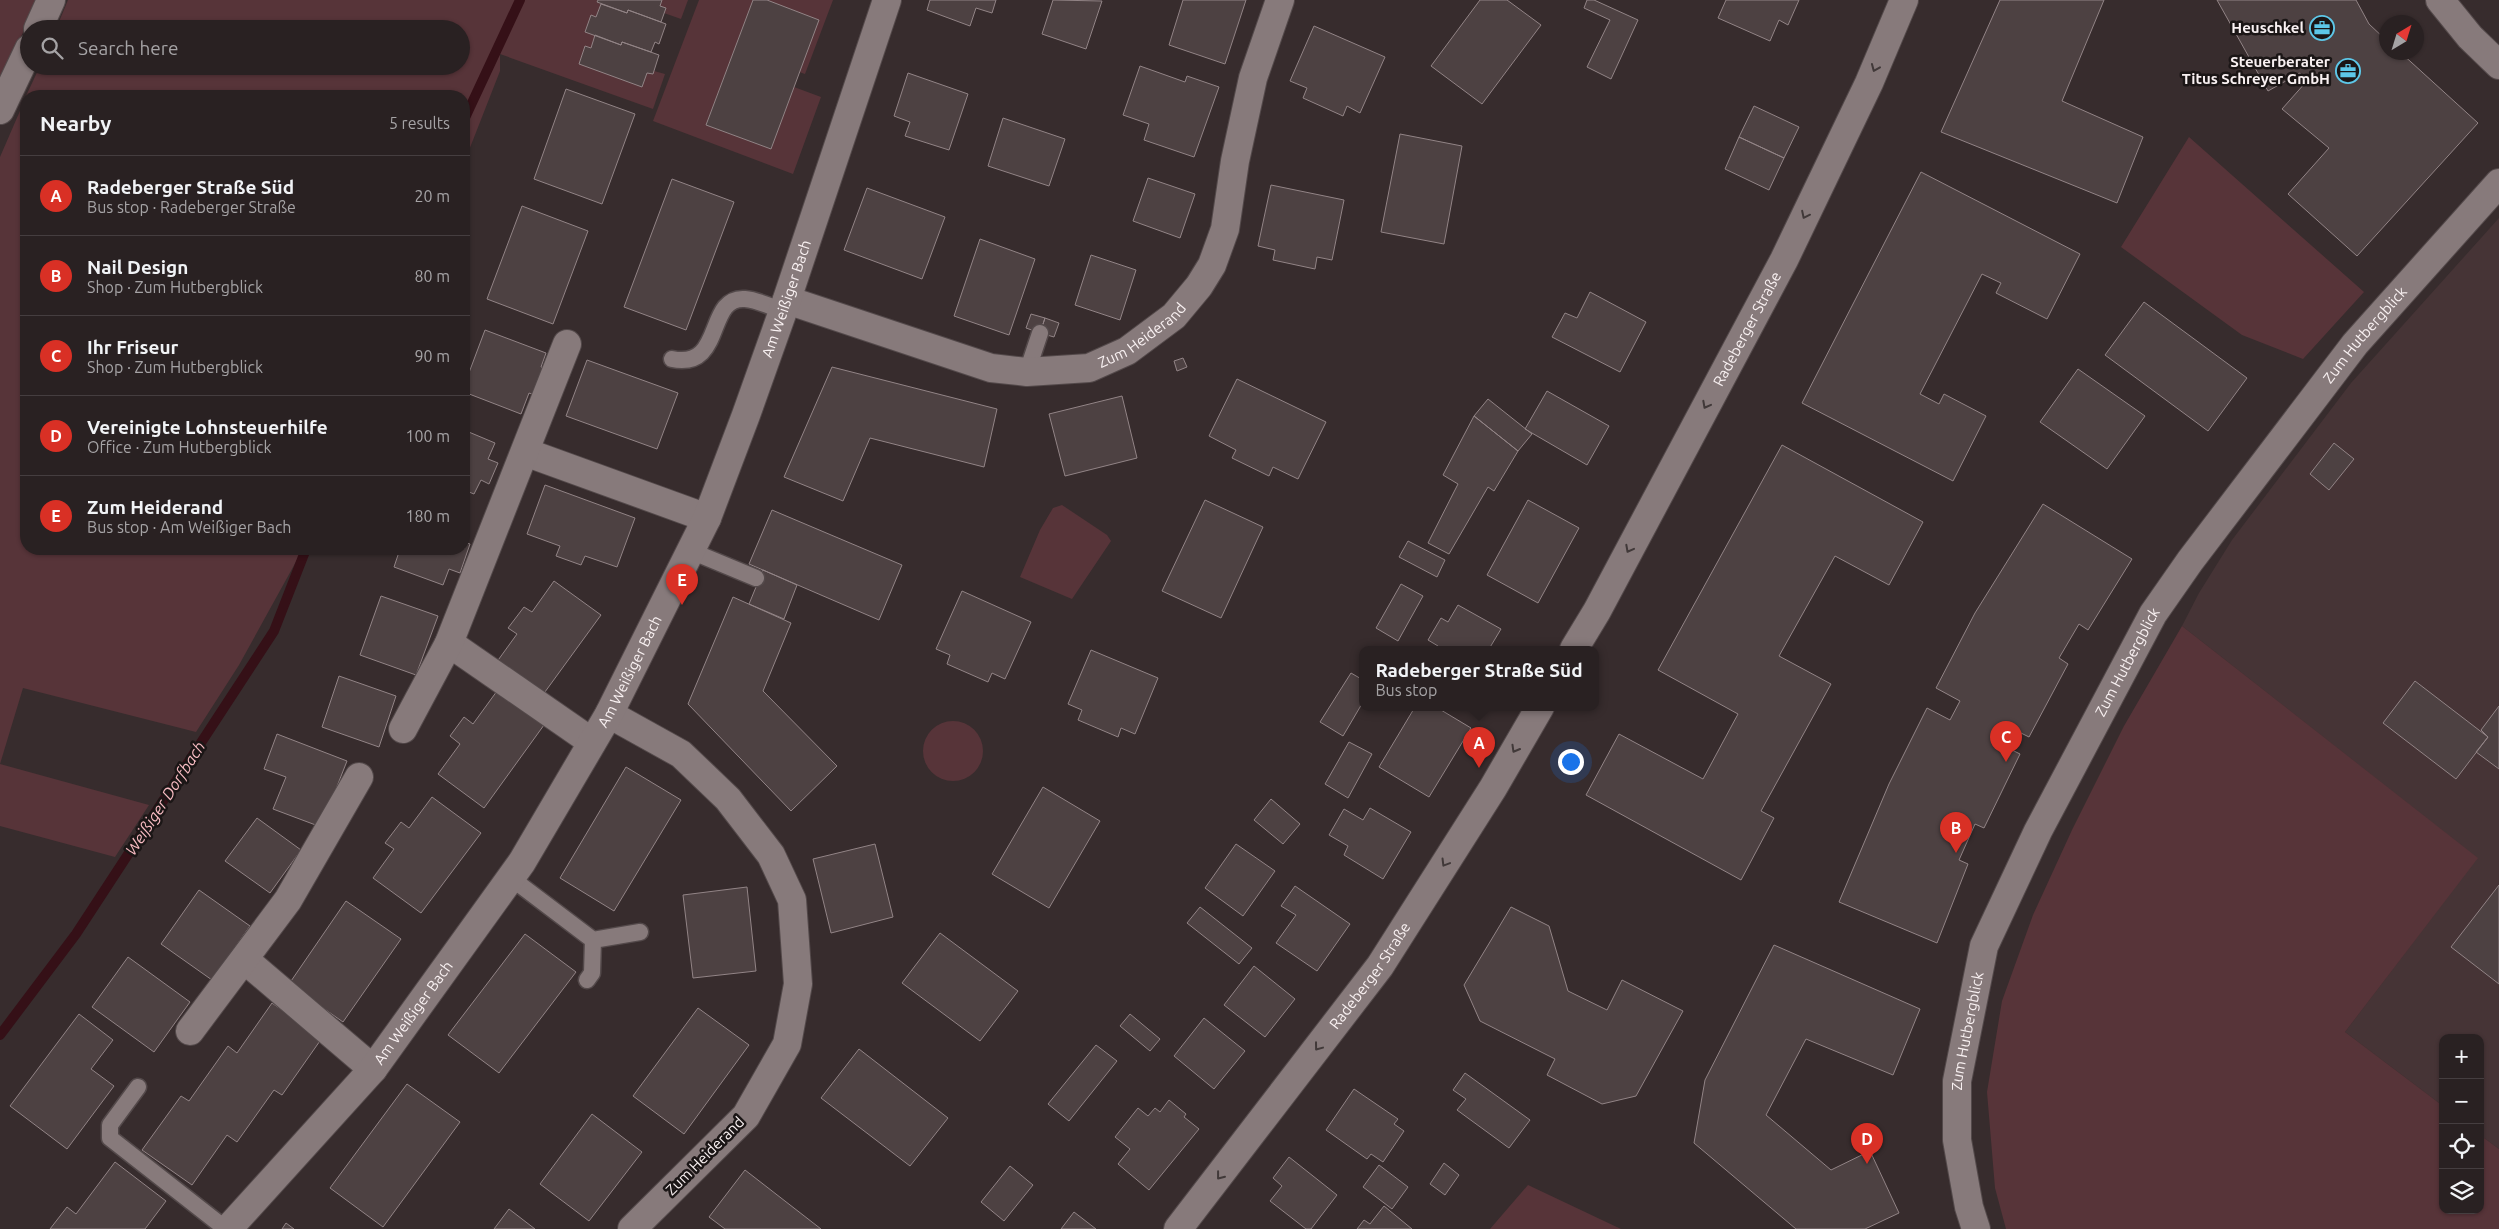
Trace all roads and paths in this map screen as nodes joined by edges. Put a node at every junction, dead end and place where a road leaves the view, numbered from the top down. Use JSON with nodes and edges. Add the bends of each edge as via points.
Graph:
{"nodes":[{"id":1,"x":51,"y":0,"type":"edge"},
{"id":2,"x":887,"y":0,"type":"edge"},
{"id":3,"x":1280,"y":0,"type":"edge"},
{"id":4,"x":1904,"y":0,"type":"edge"},
{"id":5,"x":2440,"y":0,"type":"edge"},
{"id":6,"x":42,"y":20,"type":"edge"},
{"id":7,"x":2499,"y":65,"type":"edge"},
{"id":8,"x":20,"y":68,"type":"edge"},
{"id":9,"x":0,"y":110,"type":"edge"},
{"id":10,"x":2499,"y":183,"type":"edge"},
{"id":11,"x":785,"y":305,"type":"junction"},
{"id":12,"x":1040,"y":333,"type":"dead end"},
{"id":13,"x":567,"y":344,"type":"dead end"},
{"id":14,"x":672,"y":359,"type":"dead end"},
{"id":15,"x":1028,"y":372,"type":"junction"},
{"id":16,"x":525,"y":452,"type":"junction"},
{"id":17,"x":707,"y":518,"type":"junction"},
{"id":18,"x":691,"y":551,"type":"junction"},
{"id":19,"x":756,"y":578,"type":"dead end"},
{"id":20,"x":449,"y":643,"type":"junction"},
{"id":21,"x":1576,"y":646,"type":"edge"},
{"id":22,"x":1538,"y":711,"type":"edge"},
{"id":23,"x":609,"y":714,"type":"junction"},
{"id":24,"x":403,"y":729,"type":"dead end"},
{"id":25,"x":592,"y":742,"type":"junction"},
{"id":26,"x":359,"y":777,"type":"dead end"},
{"id":27,"x":511,"y":878,"type":"junction"},
{"id":28,"x":640,"y":932,"type":"dead end"},
{"id":29,"x":593,"y":940,"type":"junction"},
{"id":30,"x":244,"y":960,"type":"junction"},
{"id":31,"x":587,"y":980,"type":"dead end"},
{"id":32,"x":190,"y":1031,"type":"dead end"},
{"id":33,"x":373,"y":1069,"type":"junction"},
{"id":34,"x":138,"y":1087,"type":"dead end"},
{"id":35,"x":227,"y":1229,"type":"edge"},
{"id":36,"x":632,"y":1229,"type":"edge"},
{"id":37,"x":1178,"y":1229,"type":"edge"},
{"id":38,"x":1976,"y":1229,"type":"edge"}],
"edges":[{"from":1,"to":6,"type":"street"},
{"from":2,"to":11,"type":"street","name":"Am Weißiger Bach"},
{"from":3,"to":15,"type":"street","name":"Zum Heiderand","via":[[1253,78],[1235,160],[1225,228],[1212,265],[1199,286],[1174,316],[1127,351],[1089,368]]},
{"from":4,"to":21,"type":"street","name":"Radeberger Straße","one_way":true,"via":[[1869,83],[1784,260]]},
{"from":5,"to":7,"type":"street","via":[[2470,37]]},
{"from":8,"to":9,"type":"street"},
{"from":10,"to":38,"type":"street","name":"Zum Hutbergblick","via":[[2355,344],[2153,614],[2038,831],[1984,946],[1957,1082],[1956,1140]]},
{"from":11,"to":14,"type":"lane","via":[[736,300],[724,309],[704,352],[689,360]]},
{"from":11,"to":15,"type":"street","name":"Zum Heiderand","via":[[991,368]]},
{"from":11,"to":17,"type":"street","name":"Am Weißiger Bach"},
{"from":12,"to":15,"type":"lane"},
{"from":13,"to":16,"type":"street"},
{"from":16,"to":17,"type":"street"},
{"from":16,"to":20,"type":"street"},
{"from":17,"to":18,"type":"street","name":"Am Weißiger Bach"},
{"from":18,"to":19,"type":"lane"},
{"from":18,"to":23,"type":"street","name":"Am Weißiger Bach"},
{"from":20,"to":24,"type":"street"},
{"from":20,"to":25,"type":"street"},
{"from":22,"to":37,"type":"street","name":"Radeberger Straße","one_way":true,"via":[[1380,966]]},
{"from":23,"to":25,"type":"street","name":"Am Weißiger Bach"},
{"from":23,"to":36,"type":"street","name":"Zum Heiderand","via":[[681,754],[728,799],[771,855],[792,900],[798,984],[787,1044],[746,1116]]},
{"from":25,"to":27,"type":"street","name":"Am Weißiger Bach"},
{"from":26,"to":30,"type":"street","via":[[288,900]]},
{"from":27,"to":29,"type":"lane"},
{"from":27,"to":33,"type":"street","name":"Am Weißiger Bach"},
{"from":28,"to":29,"type":"lane"},
{"from":29,"to":31,"type":"lane","via":[[592,973]]},
{"from":30,"to":32,"type":"street"},
{"from":30,"to":33,"type":"street"},
{"from":33,"to":35,"type":"street","name":"Am Weißiger Bach"},
{"from":34,"to":35,"type":"lane","via":[[110,1125],[110,1138]]}]}
